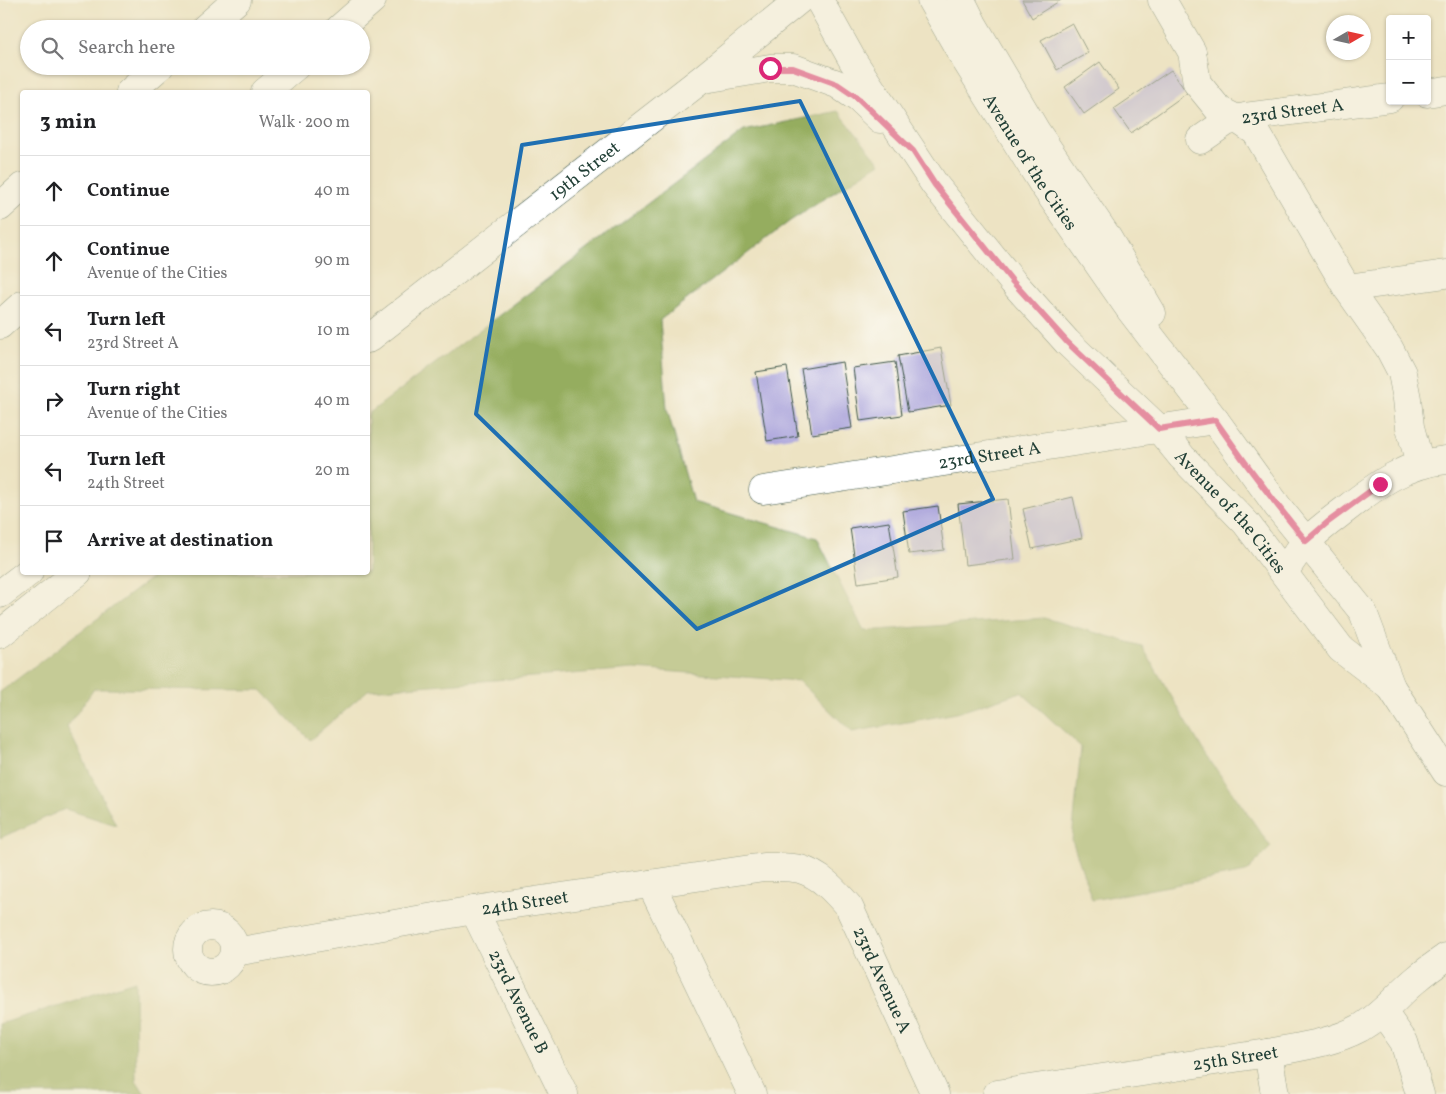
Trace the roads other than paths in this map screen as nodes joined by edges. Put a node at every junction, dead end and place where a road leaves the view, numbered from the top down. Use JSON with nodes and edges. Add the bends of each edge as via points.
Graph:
{"nodes":[{"id":1,"x":237,"y":0,"type":"edge"},
{"id":2,"x":372,"y":0,"type":"edge"},
{"id":3,"x":799,"y":0,"type":"edge"},
{"id":4,"x":820,"y":0,"type":"edge"},
{"id":5,"x":931,"y":0,"type":"edge"},
{"id":6,"x":961,"y":0,"type":"edge"},
{"id":7,"x":1162,"y":0,"type":"edge"},
{"id":8,"x":214,"y":20,"type":"edge"},
{"id":9,"x":349,"y":20,"type":"edge"},
{"id":10,"x":150,"y":75,"type":"edge"},
{"id":11,"x":285,"y":75,"type":"edge"},
{"id":12,"x":702,"y":79,"type":"junction"},
{"id":13,"x":132,"y":90,"type":"edge"},
{"id":14,"x":267,"y":90,"type":"edge"},
{"id":15,"x":1446,"y":90,"type":"edge"},
{"id":16,"x":1431,"y":92,"type":"edge"},
{"id":17,"x":1386,"y":99,"type":"edge"},
{"id":18,"x":1237,"y":119,"type":"junction"},
{"id":19,"x":1200,"y":140,"type":"dead end"},
{"id":20,"x":913,"y":151,"type":"junction"},
{"id":21,"x":20,"y":189,"type":"edge"},
{"id":22,"x":0,"y":207,"type":"edge"},
{"id":23,"x":1446,"y":274,"type":"edge"},
{"id":24,"x":1347,"y":288,"type":"junction"},
{"id":25,"x":20,"y":307,"type":"edge"},
{"id":26,"x":0,"y":325,"type":"edge"},
{"id":27,"x":370,"y":337,"type":"edge"},
{"id":28,"x":1215,"y":420,"type":"junction"},
{"id":29,"x":1159,"y":429,"type":"junction"},
{"id":30,"x":1433,"y":462,"type":"edge"},
{"id":31,"x":763,"y":490,"type":"dead end"},
{"id":32,"x":1306,"y":541,"type":"junction"},
{"id":33,"x":1284,"y":572,"type":"junction"},
{"id":34,"x":25,"y":575,"type":"edge"},
{"id":35,"x":74,"y":575,"type":"edge"},
{"id":36,"x":0,"y":594,"type":"edge"},
{"id":37,"x":0,"y":634,"type":"edge"},
{"id":38,"x":1391,"y":687,"type":"junction"},
{"id":39,"x":1446,"y":772,"type":"edge"},
{"id":40,"x":816,"y":875,"type":"joint"},
{"id":41,"x":651,"y":884,"type":"junction"},
{"id":42,"x":474,"y":910,"type":"junction"},
{"id":43,"x":234,"y":952,"type":"dead end"},
{"id":44,"x":1446,"y":957,"type":"edge"},
{"id":45,"x":1383,"y":1012,"type":"junction"},
{"id":46,"x":1268,"y":1053,"type":"junction"},
{"id":47,"x":1115,"y":1085,"type":"edge"},
{"id":48,"x":564,"y":1094,"type":"edge"},
{"id":49,"x":752,"y":1094,"type":"edge"},
{"id":50,"x":935,"y":1094,"type":"edge"},
{"id":51,"x":997,"y":1094,"type":"edge"},
{"id":52,"x":1275,"y":1094,"type":"edge"},
{"id":53,"x":1420,"y":1094,"type":"edge"}],
"edges":[{"from":1,"to":8,"type":"main road"},
{"from":2,"to":9,"type":"main road"},
{"from":3,"to":12,"type":"main road","name":"19th Street"},
{"from":4,"to":20,"type":"main road","name":"Avenue of the Cities","via":[[853,62]]},
{"from":5,"to":28,"type":"main road","name":"Avenue of the Cities","via":[[1044,186],[1131,312]]},
{"from":6,"to":28,"type":"main road","via":[[1036,131],[1106,235]]},
{"from":7,"to":18,"type":"main road","via":[[1192,52],[1197,83],[1218,110]]},
{"from":10,"to":13,"type":"main road"},
{"from":11,"to":14,"type":"main road"},
{"from":12,"to":20,"type":"main road","via":[[770,68],[793,68],[837,84],[859,99]]},
{"from":12,"to":27,"type":"main road","name":"19th Street"},
{"from":15,"to":16,"type":"main road"},
{"from":17,"to":18,"type":"main road","name":"23rd Street A"},
{"from":18,"to":19,"type":"main road","name":"23rd Street A","via":[[1226,122]]},
{"from":18,"to":24,"type":"main road","via":[[1256,132]]},
{"from":20,"to":29,"type":"main road","name":"Avenue of the Cities","via":[[935,185],[1013,282],[1067,342]]},
{"from":21,"to":22,"type":"main road"},
{"from":23,"to":24,"type":"main road"},
{"from":24,"to":30,"type":"main road","via":[[1389,348],[1402,373],[1410,427]]},
{"from":25,"to":26,"type":"main road"},
{"from":28,"to":29,"type":"main road","name":"23rd Street A"},
{"from":28,"to":32,"type":"main road","name":"Avenue of the Cities","via":[[1253,475]]},
{"from":29,"to":31,"type":"main road","name":"23rd Street A"},
{"from":29,"to":33,"type":"main road","name":"Avenue of the Cities","via":[[1246,523]]},
{"from":30,"to":32,"type":"main road","via":[[1380,484]]},
{"from":32,"to":33,"type":"main road"},
{"from":32,"to":38,"type":"main road","name":"Avenue of the Cities","via":[[1363,612]]},
{"from":33,"to":38,"type":"main road","name":"Avenue of the Cities","via":[[1340,649]]},
{"from":34,"to":36,"type":"main road"},
{"from":35,"to":37,"type":"main road"},
{"from":38,"to":39,"type":"main road","name":"Avenue of the Cities"},
{"from":40,"to":41,"type":"main road","name":"24th Street","via":[[798,868],[764,866]]},
{"from":40,"to":50,"type":"main road","name":"23rd Avenue A","via":[[849,907]]},
{"from":41,"to":42,"type":"main road","name":"24th Street"},
{"from":41,"to":49,"type":"main road"},
{"from":42,"to":43,"type":"main road","name":"24th Street"},
{"from":42,"to":48,"type":"main road","name":"23rd Avenue B"},
{"from":44,"to":45,"type":"main road","name":"25th Street","via":[[1418,978]]},
{"from":45,"to":46,"type":"main road","name":"25th Street","via":[[1360,1028],[1337,1038]]},
{"from":45,"to":53,"type":"main road","via":[[1404,1042]]},
{"from":46,"to":47,"type":"main road","name":"25th Street"},
{"from":46,"to":52,"type":"main road"},
{"from":47,"to":51,"type":"main road","name":"25th Street"}]}
